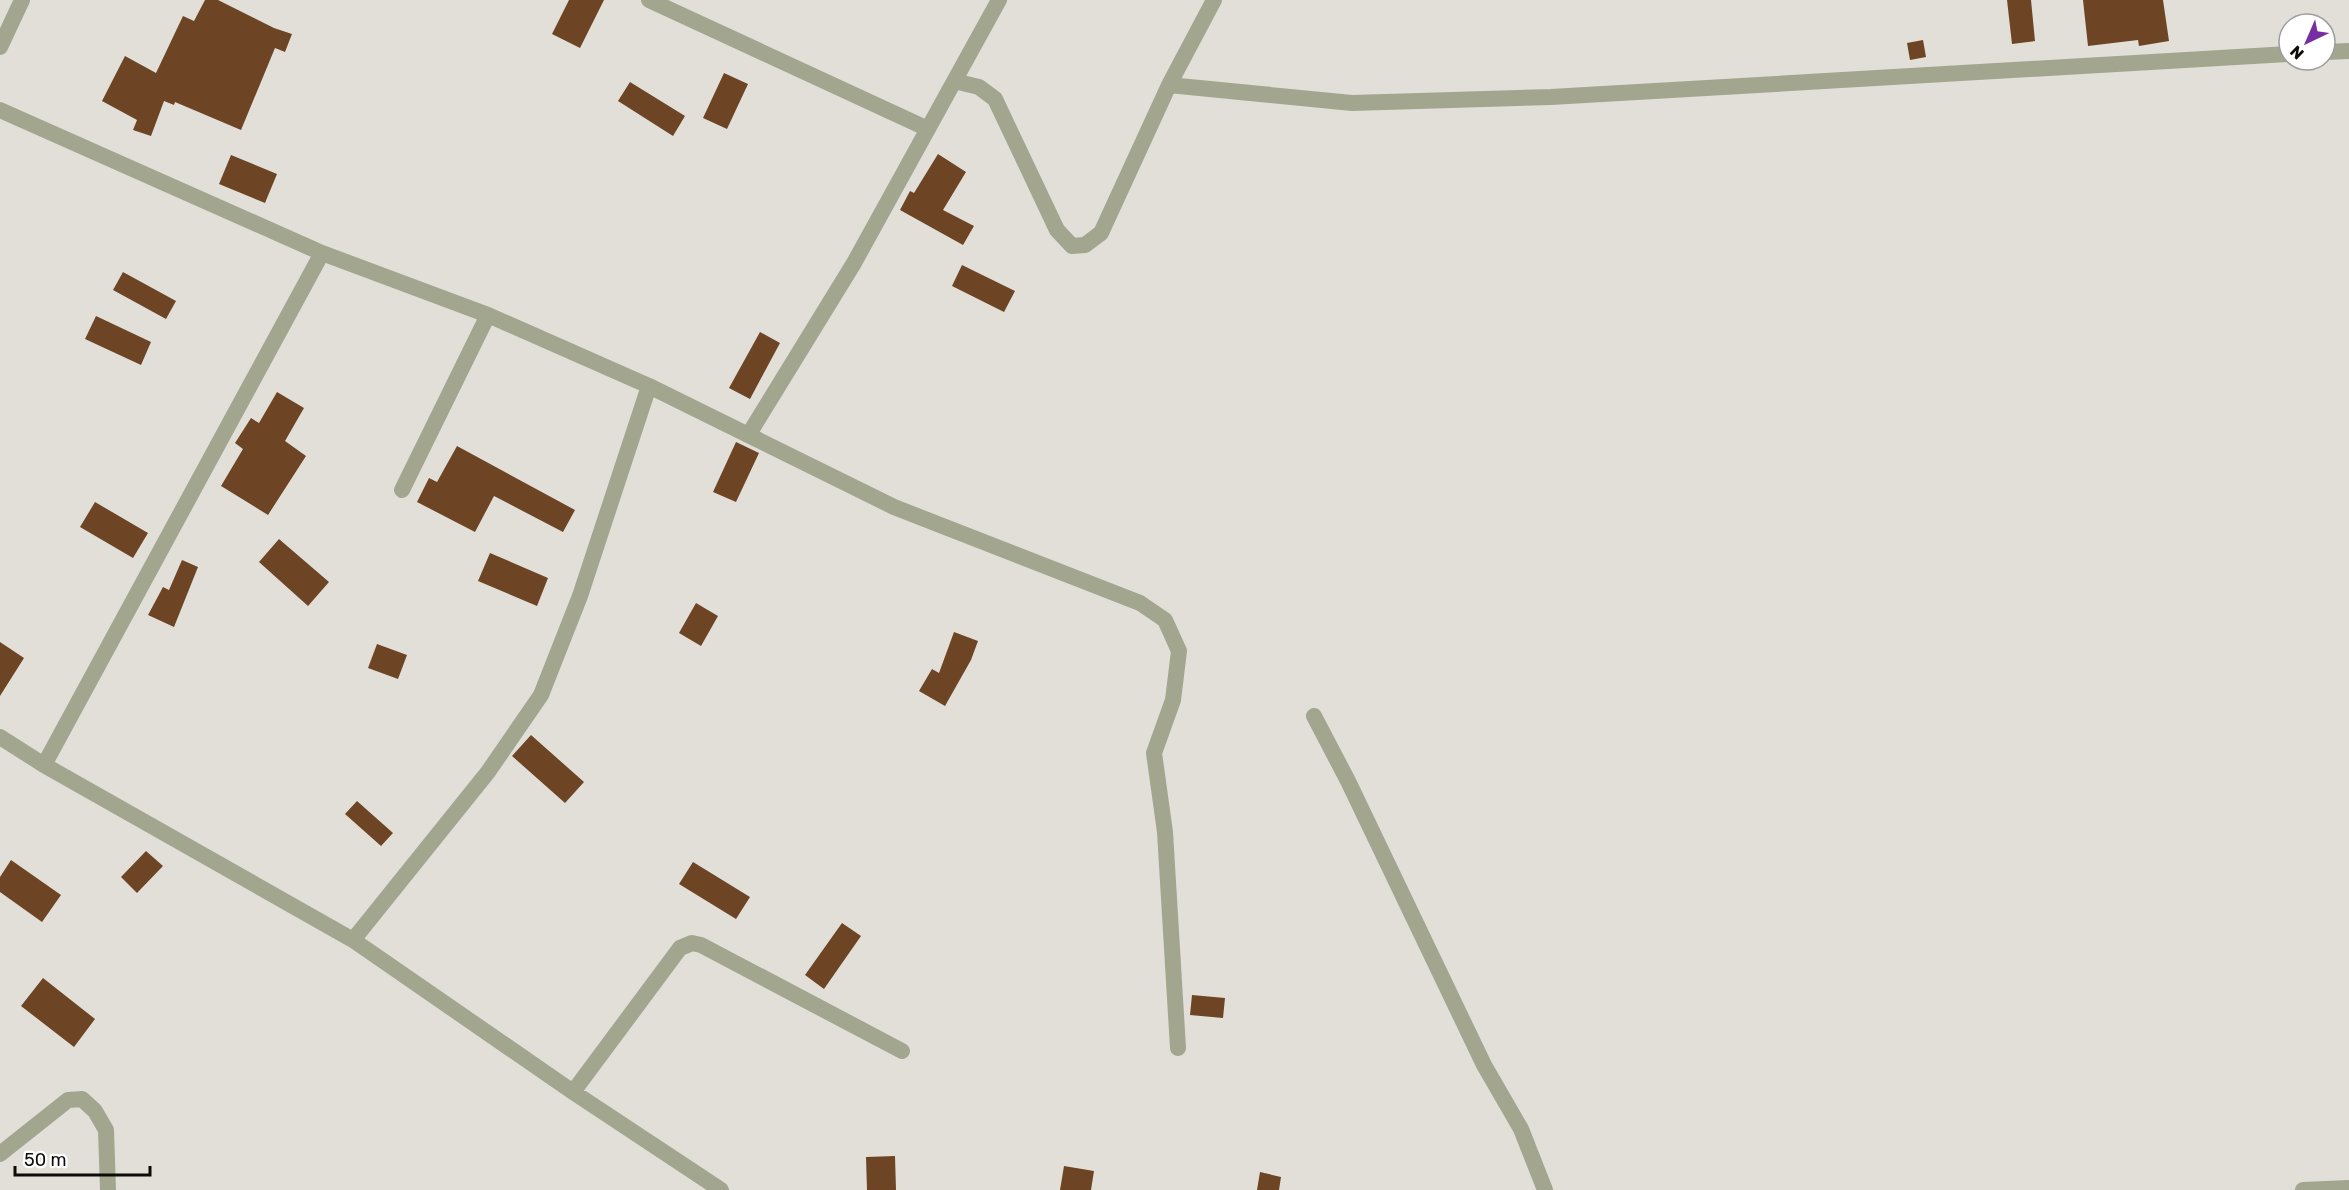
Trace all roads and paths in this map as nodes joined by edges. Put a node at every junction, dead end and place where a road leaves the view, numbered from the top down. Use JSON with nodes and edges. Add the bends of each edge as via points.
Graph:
{"nodes":[{"id":1,"x":22,"y":0,"type":"edge"},
{"id":2,"x":649,"y":0,"type":"edge"},
{"id":3,"x":999,"y":0,"type":"edge"},
{"id":4,"x":1214,"y":0,"type":"edge"},
{"id":5,"x":0,"y":47,"type":"edge"},
{"id":6,"x":2277,"y":55,"type":"edge"},
{"id":7,"x":954,"y":81,"type":"junction"},
{"id":8,"x":1169,"y":85,"type":"junction"},
{"id":9,"x":0,"y":110,"type":"edge"},
{"id":10,"x":928,"y":129,"type":"junction"},
{"id":11,"x":322,"y":253,"type":"junction"},
{"id":12,"x":488,"y":315,"type":"junction"},
{"id":13,"x":650,"y":386,"type":"junction"},
{"id":14,"x":749,"y":434,"type":"junction"},
{"id":15,"x":402,"y":490,"type":"dead end"},
{"id":16,"x":1314,"y":716,"type":"dead end"},
{"id":17,"x":0,"y":737,"type":"edge"},
{"id":18,"x":44,"y":765,"type":"junction"},
{"id":19,"x":353,"y":939,"type":"junction"},
{"id":20,"x":1178,"y":1048,"type":"dead end"},
{"id":21,"x":902,"y":1051,"type":"dead end"},
{"id":22,"x":573,"y":1092,"type":"junction"},
{"id":23,"x":0,"y":1154,"type":"edge"},
{"id":24,"x":2349,"y":1188,"type":"edge"},
{"id":25,"x":108,"y":1190,"type":"edge"},
{"id":26,"x":721,"y":1190,"type":"edge"},
{"id":27,"x":1545,"y":1190,"type":"edge"},
{"id":28,"x":2303,"y":1190,"type":"edge"}],
"edges":[{"from":1,"to":5,"type":"street"},
{"from":2,"to":10,"type":"street"},
{"from":3,"to":7,"type":"street"},
{"from":4,"to":8,"type":"street"},
{"from":6,"to":8,"type":"street","via":[[1575,95],[1364,103]]},
{"from":7,"to":8,"type":"street","via":[[979,87],[995,99],[1058,230],[1072,246],[1086,245],[1101,232]]},
{"from":7,"to":10,"type":"street"},
{"from":9,"to":11,"type":"street"},
{"from":10,"to":14,"type":"street","via":[[854,263]]},
{"from":11,"to":12,"type":"street"},
{"from":11,"to":18,"type":"street"},
{"from":12,"to":13,"type":"street"},
{"from":12,"to":15,"type":"street"},
{"from":13,"to":14,"type":"street"},
{"from":13,"to":19,"type":"street","via":[[580,596],[541,694],[488,772]]},
{"from":14,"to":20,"type":"street","via":[[894,507],[1140,603],[1165,620],[1179,651],[1173,700],[1154,753],[1165,832]]},
{"from":16,"to":27,"type":"street","via":[[1479,1054],[1521,1129]]},
{"from":17,"to":18,"type":"street"},
{"from":18,"to":19,"type":"street"},
{"from":19,"to":22,"type":"street"},
{"from":21,"to":22,"type":"street","via":[[692,943],[680,948]]},
{"from":22,"to":26,"type":"street"},
{"from":23,"to":25,"type":"street","via":[[68,1100],[82,1099],[106,1130]]},
{"from":24,"to":28,"type":"street"}]}
